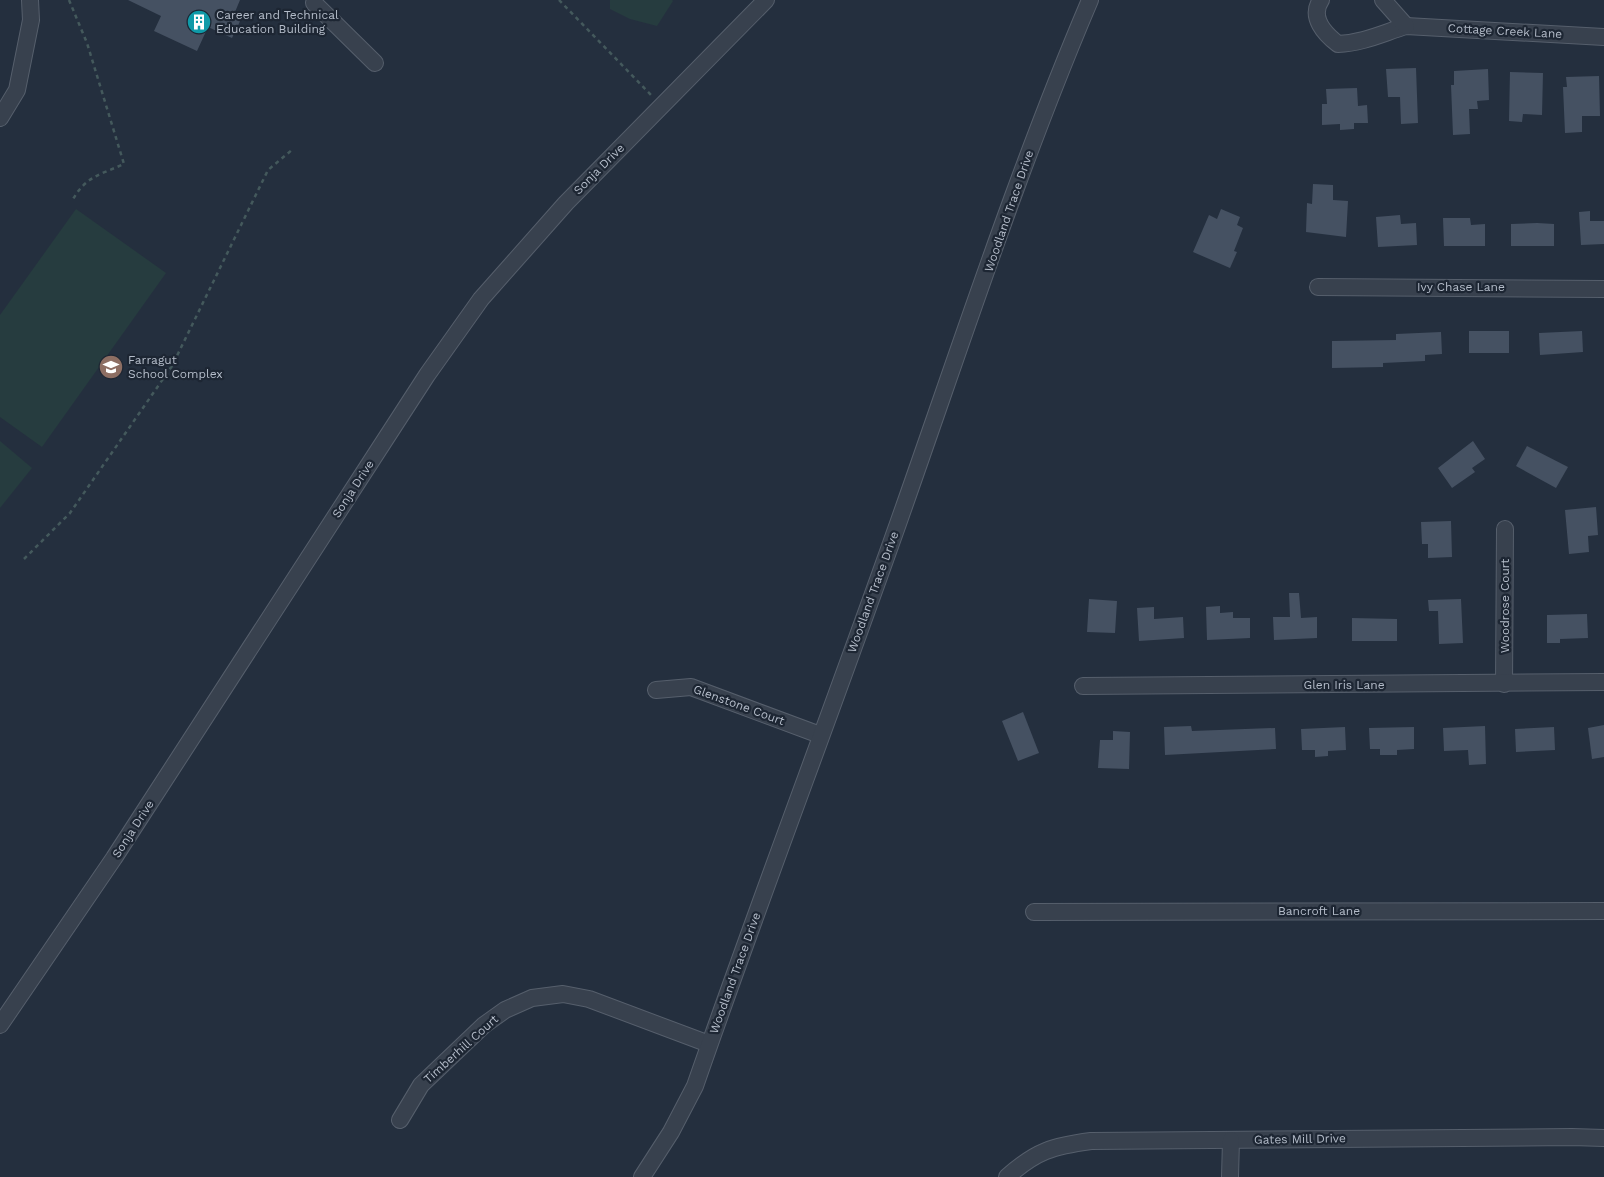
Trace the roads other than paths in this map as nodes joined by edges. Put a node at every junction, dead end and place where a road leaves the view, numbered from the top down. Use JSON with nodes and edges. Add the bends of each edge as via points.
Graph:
{"nodes":[{"id":1,"x":30,"y":0,"type":"edge"},
{"id":2,"x":766,"y":0,"type":"edge"},
{"id":3,"x":1090,"y":0,"type":"edge"},
{"id":4,"x":1321,"y":0,"type":"edge"},
{"id":5,"x":1383,"y":0,"type":"edge"},
{"id":6,"x":314,"y":3,"type":"dead end"},
{"id":7,"x":1406,"y":26,"type":"junction"},
{"id":8,"x":1604,"y":37,"type":"edge"},
{"id":9,"x":375,"y":63,"type":"dead end"},
{"id":10,"x":0,"y":118,"type":"edge"},
{"id":11,"x":1318,"y":287,"type":"dead end"},
{"id":12,"x":1604,"y":289,"type":"edge"},
{"id":13,"x":1505,"y":529,"type":"dead end"},
{"id":14,"x":1604,"y":682,"type":"edge"},
{"id":15,"x":1504,"y":684,"type":"junction"},
{"id":16,"x":1083,"y":686,"type":"dead end"},
{"id":17,"x":656,"y":690,"type":"dead end"},
{"id":18,"x":820,"y":735,"type":"junction"},
{"id":19,"x":1604,"y":911,"type":"edge"},
{"id":20,"x":1034,"y":912,"type":"dead end"},
{"id":21,"x":0,"y":1026,"type":"edge"},
{"id":22,"x":709,"y":1044,"type":"junction"},
{"id":23,"x":400,"y":1120,"type":"dead end"},
{"id":24,"x":1604,"y":1138,"type":"edge"},
{"id":25,"x":1231,"y":1140,"type":"junction"},
{"id":26,"x":642,"y":1177,"type":"edge"},
{"id":27,"x":1007,"y":1177,"type":"edge"},
{"id":28,"x":1230,"y":1177,"type":"edge"}],
"edges":[{"from":1,"to":10,"type":"street","via":[[31,20],[17,90]]},
{"from":2,"to":21,"type":"street","name":"Sonja Drive","via":[[566,203],[481,299],[427,375],[114,858]]},
{"from":3,"to":18,"type":"street","name":"Woodland Trace Drive","via":[[1039,124]]},
{"from":4,"to":7,"type":"street","name":"Cottage Creek Lane","via":[[1317,21],[1325,34],[1338,44],[1368,40]]},
{"from":5,"to":7,"type":"street"},
{"from":6,"to":9,"type":"street"},
{"from":7,"to":8,"type":"street","name":"Cottage Creek Lane"},
{"from":11,"to":12,"type":"street","name":"Ivy Chase Lane"},
{"from":13,"to":15,"type":"street","name":"Woodrose Court"},
{"from":14,"to":15,"type":"street","name":"Glen Iris Lane"},
{"from":15,"to":16,"type":"street","name":"Glen Iris Lane"},
{"from":17,"to":18,"type":"street","name":"Glenstone Court","via":[[691,686]]},
{"from":18,"to":22,"type":"street","name":"Woodland Trace Drive"},
{"from":19,"to":20,"type":"street","name":"Bancroft Lane"},
{"from":22,"to":23,"type":"street","name":"Timberhill Court","via":[[589,1000],[563,994],[532,998],[505,1010],[484,1025],[421,1085]]},
{"from":22,"to":26,"type":"street","name":"Woodland Trace Drive","via":[[695,1086]]},
{"from":24,"to":25,"type":"street","name":"Gates Mill Drive"},
{"from":25,"to":27,"type":"street","name":"Gates Mill Drive","via":[[1060,1145],[1027,1159]]},
{"from":25,"to":28,"type":"street"}]}
